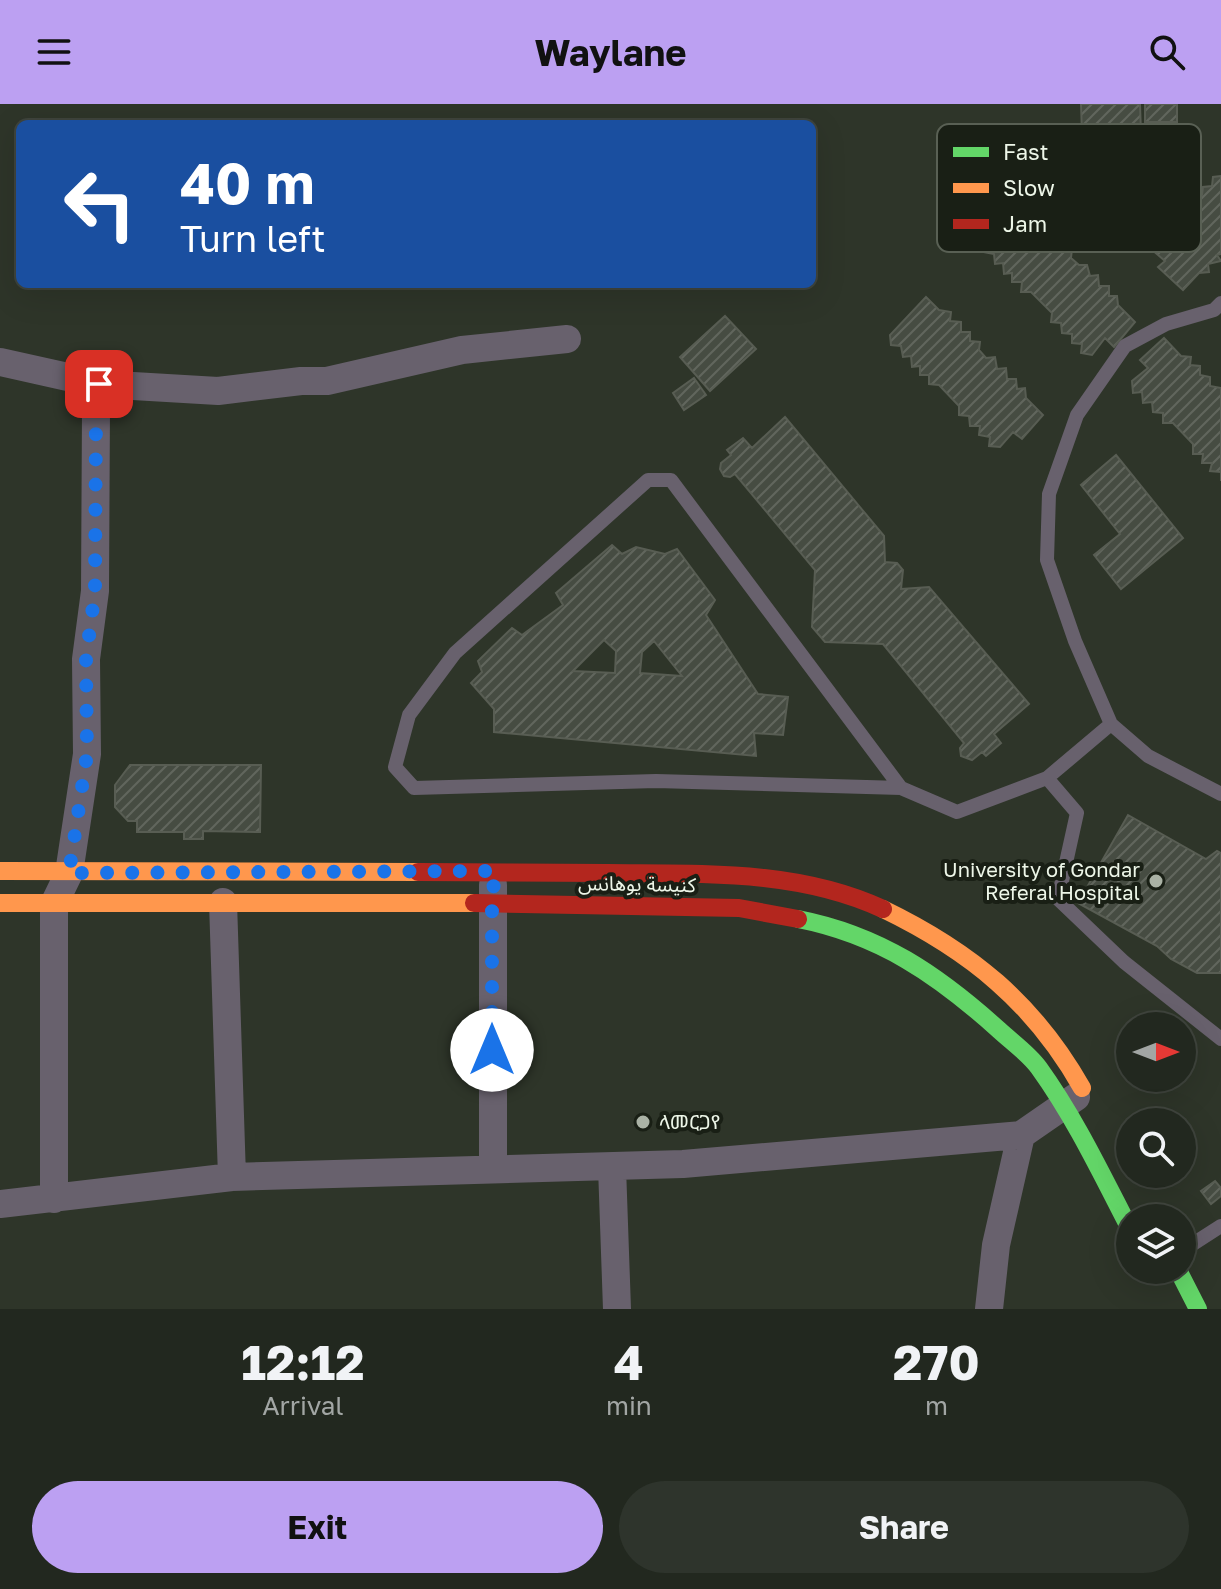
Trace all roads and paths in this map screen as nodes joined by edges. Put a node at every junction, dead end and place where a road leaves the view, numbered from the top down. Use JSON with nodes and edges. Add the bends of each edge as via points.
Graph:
{"nodes":[{"id":1,"x":1221,"y":303,"type":"edge"},
{"id":2,"x":567,"y":339,"type":"dead end"},
{"id":3,"x":0,"y":362,"type":"edge"},
{"id":4,"x":99,"y":384,"type":"junction"},
{"id":5,"x":1111,"y":724,"type":"junction"},
{"id":6,"x":1047,"y":778,"type":"junction"},
{"id":7,"x":901,"y":788,"type":"junction"},
{"id":8,"x":1221,"y":794,"type":"edge"},
{"id":9,"x":0,"y":871,"type":"edge"},
{"id":10,"x":495,"y":871,"type":"junction"},
{"id":11,"x":69,"y":873,"type":"junction"},
{"id":12,"x":822,"y":888,"type":"junction"},
{"id":13,"x":223,"y":902,"type":"junction"},
{"id":14,"x":0,"y":903,"type":"edge"},
{"id":15,"x":492,"y":903,"type":"junction"},
{"id":16,"x":54,"y":904,"type":"junction"},
{"id":17,"x":807,"y":921,"type":"junction"},
{"id":18,"x":1221,"y":1039,"type":"edge"},
{"id":19,"x":1079,"y":1100,"type":"junction"},
{"id":20,"x":1021,"y":1135,"type":"junction"},
{"id":21,"x":612,"y":1167,"type":"junction"},
{"id":22,"x":493,"y":1168,"type":"junction"},
{"id":23,"x":232,"y":1177,"type":"junction"},
{"id":24,"x":54,"y":1199,"type":"junction"},
{"id":25,"x":0,"y":1204,"type":"edge"},
{"id":26,"x":1120,"y":1204,"type":"edge"},
{"id":27,"x":1221,"y":1226,"type":"edge"},
{"id":28,"x":1196,"y":1242,"type":"edge"},
{"id":29,"x":1185,"y":1284,"type":"edge"},
{"id":30,"x":617,"y":1309,"type":"edge"},
{"id":31,"x":989,"y":1309,"type":"edge"},
{"id":32,"x":1198,"y":1309,"type":"edge"}],
"edges":[{"from":1,"to":5,"type":"lane","via":[[1125,346],[1077,415],[1049,494],[1047,560]]},
{"from":2,"to":4,"type":"street","via":[[462,350],[327,381],[218,391]]},
{"from":3,"to":4,"type":"street"},
{"from":4,"to":11,"type":"street","via":[[95,591],[86,659],[87,754]]},
{"from":5,"to":6,"type":"lane"},
{"from":5,"to":8,"type":"lane","via":[[1148,756]]},
{"from":6,"to":7,"type":"lane","via":[[957,812]]},
{"from":6,"to":18,"type":"lane","via":[[1077,813],[1058,899],[1124,962]]},
{"from":7,"to":7,"type":"lane","via":[[671,480],[648,480],[455,653],[409,715],[395,767],[414,788],[656,781]]},
{"from":9,"to":11,"type":"street"},
{"from":10,"to":11,"type":"street"},
{"from":10,"to":12,"type":"street","via":[[749,877]]},
{"from":10,"to":15,"type":"street"},
{"from":11,"to":16,"type":"street"},
{"from":12,"to":17,"type":"street"},
{"from":12,"to":19,"type":"street","via":[[927,930],[983,969],[1034,1017],[1061,1052]]},
{"from":13,"to":15,"type":"street","name":"كنيسة يوهانس"},
{"from":13,"to":16,"type":"street","name":"كنيسة يوهانس"},
{"from":13,"to":23,"type":"street"},
{"from":14,"to":16,"type":"street","name":"كنيسة يوهانس"},
{"from":15,"to":17,"type":"street","name":"كنيسة يوهانس","via":[[739,908]]},
{"from":15,"to":22,"type":"street"},
{"from":16,"to":24,"type":"street"},
{"from":17,"to":19,"type":"street","name":"كنيسة يوهانس","via":[[856,934],[895,952],[957,992]]},
{"from":19,"to":20,"type":"street"},
{"from":19,"to":26,"type":"street","name":"كنيسة يوهانس"},
{"from":20,"to":21,"type":"street"},
{"from":20,"to":31,"type":"street","via":[[996,1245]]},
{"from":21,"to":22,"type":"street"},
{"from":21,"to":30,"type":"street"},
{"from":22,"to":23,"type":"street"},
{"from":23,"to":24,"type":"street"},
{"from":24,"to":25,"type":"street"},
{"from":27,"to":28,"type":"lane"},
{"from":29,"to":32,"type":"street"}]}
